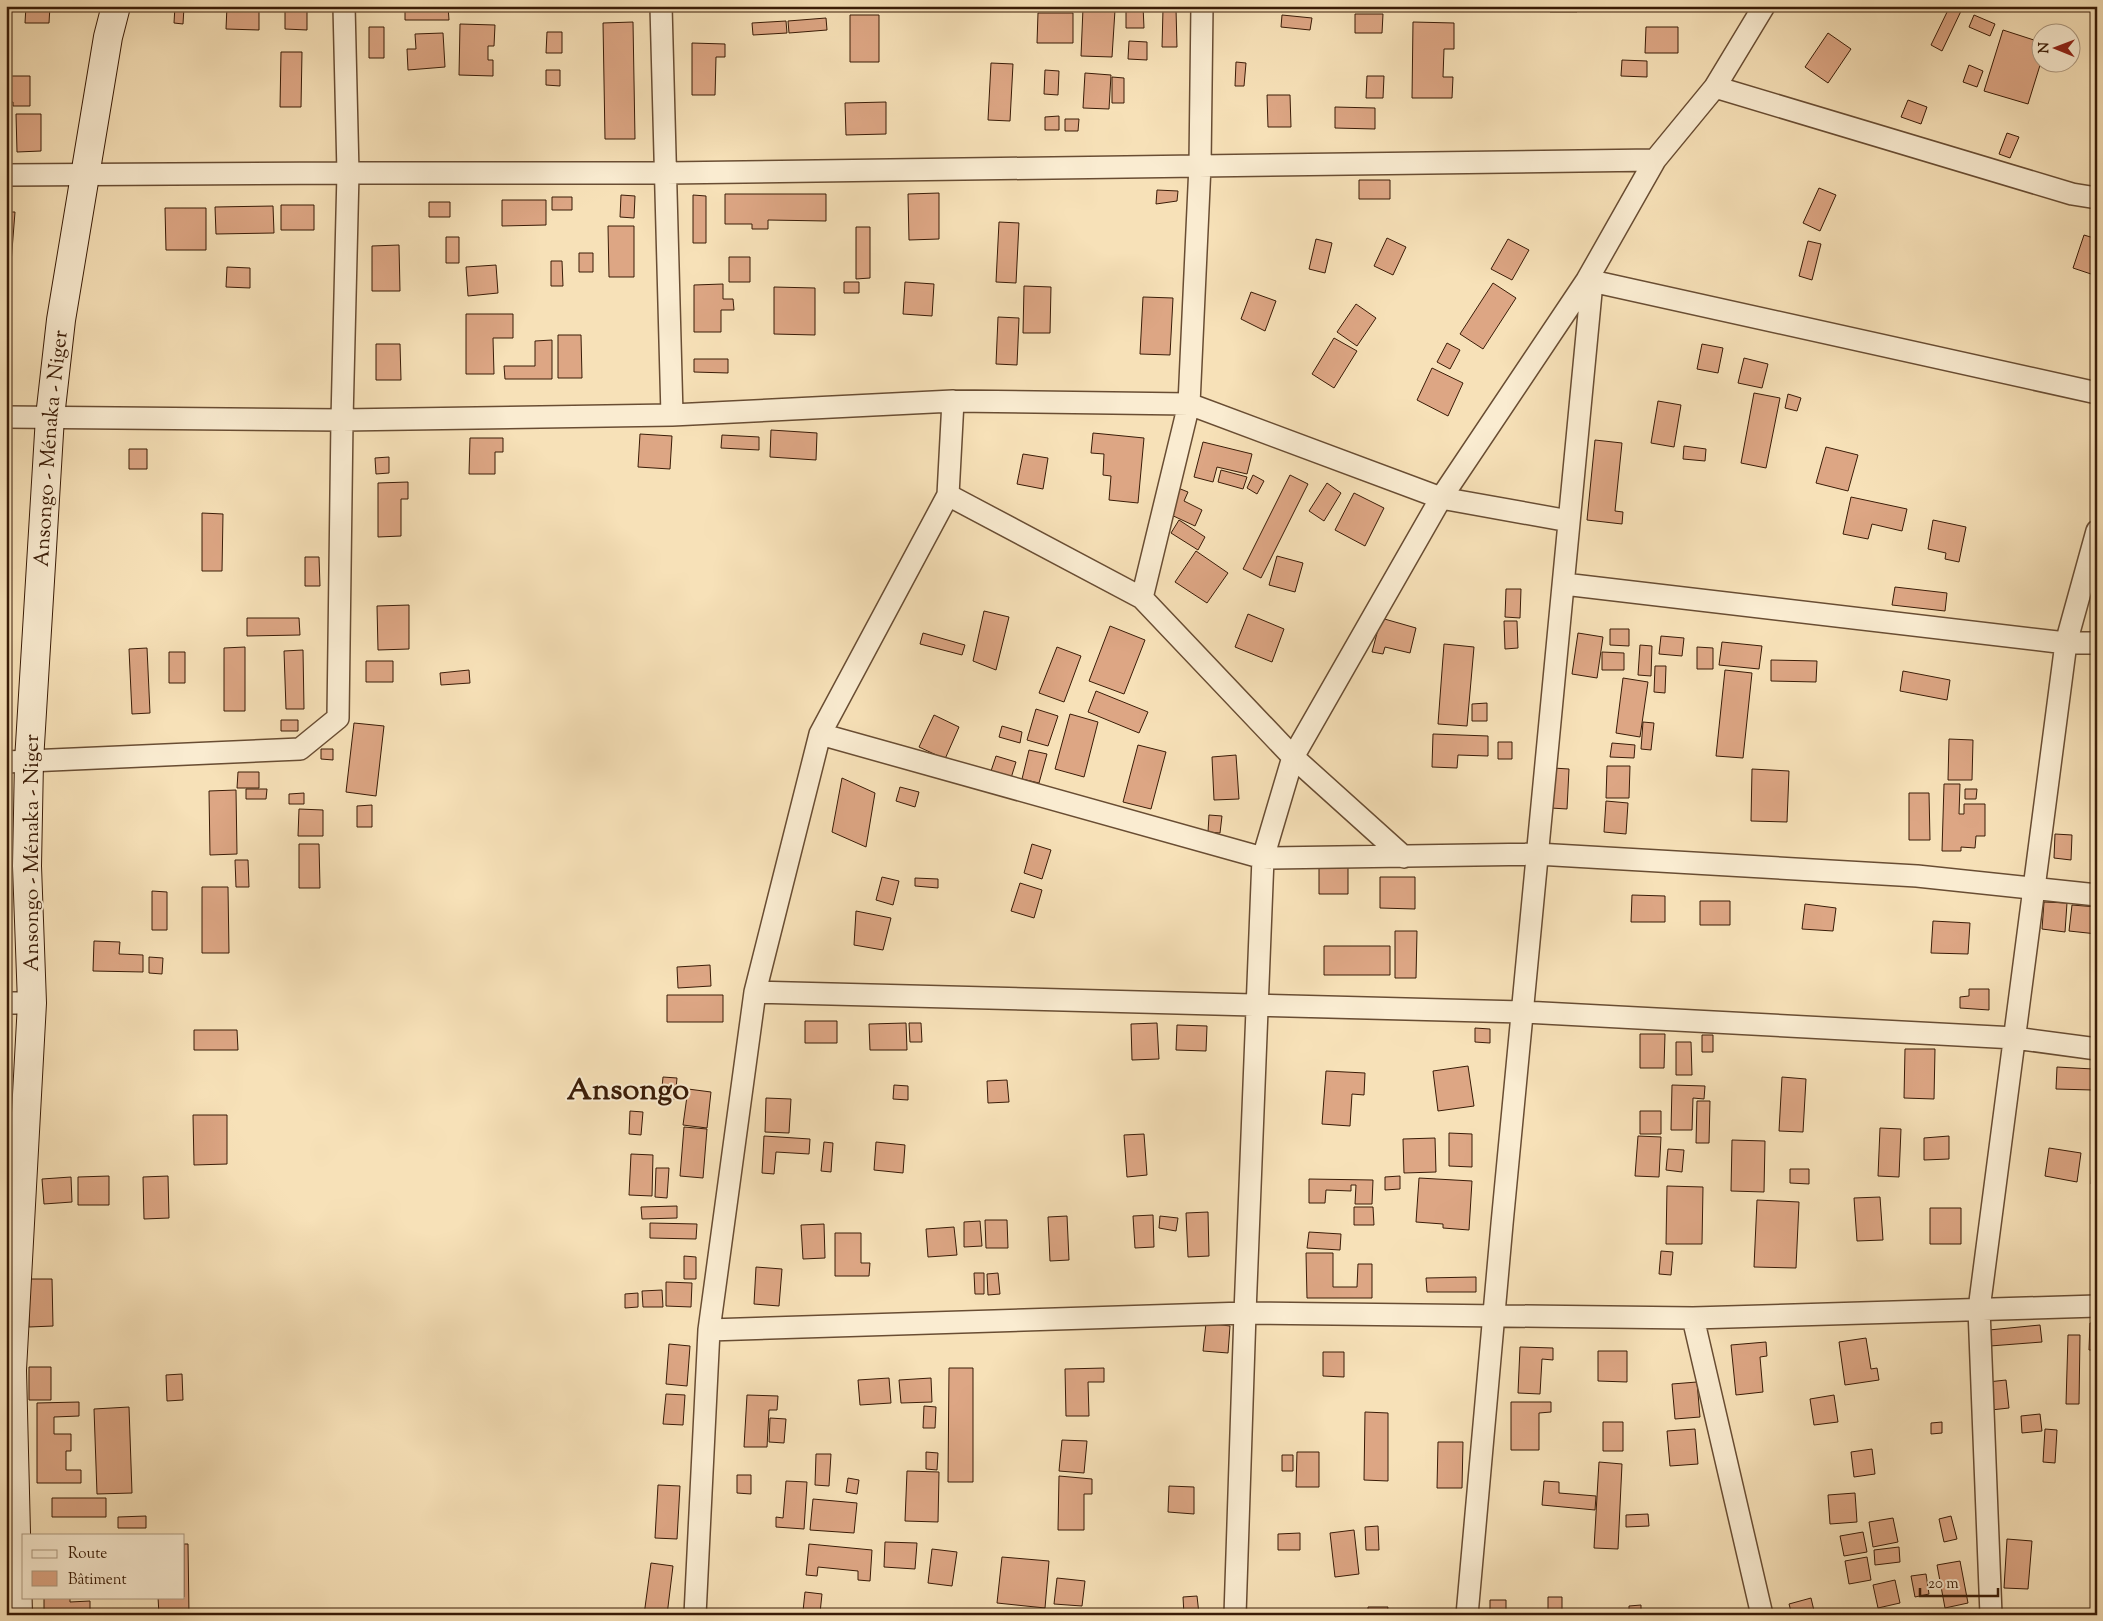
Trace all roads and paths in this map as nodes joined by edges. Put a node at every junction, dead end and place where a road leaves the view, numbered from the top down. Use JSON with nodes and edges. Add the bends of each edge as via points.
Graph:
{"nodes":[{"id":1,"x":116,"y":6,"type":"edge"},
{"id":2,"x":344,"y":6,"type":"edge"},
{"id":3,"x":661,"y":6,"type":"edge"},
{"id":4,"x":1202,"y":6,"type":"edge"},
{"id":5,"x":1764,"y":6,"type":"edge"},
{"id":6,"x":1715,"y":87,"type":"junction"},
{"id":7,"x":1655,"y":160,"type":"junction"},
{"id":8,"x":1200,"y":165,"type":"junction"},
{"id":9,"x":348,"y":173,"type":"junction"},
{"id":10,"x":666,"y":173,"type":"junction"},
{"id":11,"x":85,"y":174,"type":"junction"},
{"id":12,"x":6,"y":175,"type":"edge"},
{"id":13,"x":2097,"y":198,"type":"edge"},
{"id":14,"x":1590,"y":281,"type":"junction"},
{"id":15,"x":2097,"y":393,"type":"edge"},
{"id":16,"x":952,"y":401,"type":"junction"},
{"id":17,"x":1189,"y":404,"type":"junction"},
{"id":18,"x":672,"y":415,"type":"junction"},
{"id":19,"x":50,"y":417,"type":"junction"},
{"id":20,"x":6,"y":418,"type":"edge"},
{"id":21,"x":342,"y":420,"type":"junction"},
{"id":22,"x":948,"y":495,"type":"junction"},
{"id":23,"x":1441,"y":498,"type":"junction"},
{"id":24,"x":1569,"y":521,"type":"junction"},
{"id":25,"x":2097,"y":531,"type":"edge"},
{"id":26,"x":1564,"y":584,"type":"junction"},
{"id":27,"x":1142,"y":598,"type":"junction"},
{"id":28,"x":2066,"y":642,"type":"junction"},
{"id":29,"x":2097,"y":643,"type":"edge"},
{"id":30,"x":820,"y":734,"type":"junction"},
{"id":31,"x":1293,"y":757,"type":"junction"},
{"id":32,"x":18,"y":761,"type":"edge"},
{"id":33,"x":1537,"y":854,"type":"junction"},
{"id":34,"x":1404,"y":857,"type":"junction"},
{"id":35,"x":1264,"y":858,"type":"junction"},
{"id":36,"x":2034,"y":888,"type":"junction"},
{"id":37,"x":2097,"y":895,"type":"edge"},
{"id":38,"x":755,"y":992,"type":"junction"},
{"id":39,"x":19,"y":1003,"type":"edge"},
{"id":40,"x":1257,"y":1004,"type":"junction"},
{"id":41,"x":1522,"y":1012,"type":"junction"},
{"id":42,"x":2015,"y":1038,"type":"junction"},
{"id":43,"x":2097,"y":1049,"type":"edge"},
{"id":44,"x":2097,"y":1306,"type":"edge"},
{"id":45,"x":1979,"y":1309,"type":"junction"},
{"id":46,"x":1245,"y":1313,"type":"junction"},
{"id":47,"x":1493,"y":1316,"type":"junction"},
{"id":48,"x":1693,"y":1318,"type":"junction"},
{"id":49,"x":709,"y":1330,"type":"junction"},
{"id":50,"x":9,"y":1370,"type":"edge"},
{"id":51,"x":18,"y":1615,"type":"edge"},
{"id":52,"x":695,"y":1615,"type":"edge"},
{"id":53,"x":1235,"y":1615,"type":"edge"},
{"id":54,"x":1467,"y":1615,"type":"edge"},
{"id":55,"x":1762,"y":1615,"type":"edge"},
{"id":56,"x":1991,"y":1615,"type":"edge"}],
"edges":[{"from":1,"to":11,"type":"main road","name":"Ansongo - Ménaka - Niger"},
{"from":2,"to":9,"type":"street"},
{"from":3,"to":10,"type":"street"},
{"from":4,"to":8,"type":"street"},
{"from":5,"to":6,"type":"street"},
{"from":6,"to":7,"type":"street"},
{"from":6,"to":13,"type":"street","via":[[2072,194]]},
{"from":7,"to":8,"type":"street"},
{"from":7,"to":14,"type":"street"},
{"from":8,"to":10,"type":"street"},
{"from":8,"to":17,"type":"street"},
{"from":9,"to":10,"type":"street"},
{"from":9,"to":11,"type":"street"},
{"from":9,"to":21,"type":"street"},
{"from":10,"to":18,"type":"street"},
{"from":11,"to":12,"type":"street"},
{"from":11,"to":19,"type":"main road","name":"Ansongo - Ménaka - Niger","via":[[61,320]]},
{"from":14,"to":15,"type":"street"},
{"from":14,"to":23,"type":"street"},
{"from":14,"to":24,"type":"street"},
{"from":16,"to":17,"type":"street"},
{"from":16,"to":18,"type":"street"},
{"from":16,"to":22,"type":"street"},
{"from":17,"to":23,"type":"street"},
{"from":17,"to":27,"type":"street"},
{"from":18,"to":21,"type":"street"},
{"from":19,"to":20,"type":"street"},
{"from":19,"to":21,"type":"street"},
{"from":19,"to":32,"type":"main road","name":"Ansongo - Ménaka - Niger"},
{"from":21,"to":32,"type":"street","via":[[338,718],[300,749]]},
{"from":22,"to":27,"type":"street"},
{"from":22,"to":30,"type":"street"},
{"from":23,"to":24,"type":"street"},
{"from":23,"to":31,"type":"street"},
{"from":24,"to":26,"type":"street"},
{"from":25,"to":28,"type":"street"},
{"from":26,"to":28,"type":"street"},
{"from":26,"to":33,"type":"street"},
{"from":27,"to":31,"type":"street"},
{"from":28,"to":29,"type":"street"},
{"from":28,"to":36,"type":"street"},
{"from":30,"to":35,"type":"street"},
{"from":30,"to":38,"type":"street"},
{"from":31,"to":34,"type":"street"},
{"from":31,"to":35,"type":"street"},
{"from":32,"to":39,"type":"main road","name":"Ansongo - Ménaka - Niger","via":[[27,866]]},
{"from":33,"to":34,"type":"street"},
{"from":33,"to":36,"type":"street","via":[[1917,876]]},
{"from":33,"to":41,"type":"street"},
{"from":34,"to":35,"type":"street"},
{"from":35,"to":40,"type":"street"},
{"from":36,"to":37,"type":"street"},
{"from":36,"to":42,"type":"street"},
{"from":38,"to":40,"type":"street"},
{"from":38,"to":49,"type":"street"},
{"from":39,"to":50,"type":"main road","name":"Ansongo - Ménaka - Niger"},
{"from":40,"to":41,"type":"street"},
{"from":40,"to":46,"type":"street"},
{"from":41,"to":42,"type":"street"},
{"from":41,"to":47,"type":"street"},
{"from":42,"to":43,"type":"street"},
{"from":42,"to":45,"type":"street"},
{"from":44,"to":45,"type":"street"},
{"from":45,"to":48,"type":"street"},
{"from":45,"to":56,"type":"street"},
{"from":46,"to":47,"type":"street"},
{"from":46,"to":49,"type":"street"},
{"from":46,"to":53,"type":"street"},
{"from":47,"to":48,"type":"street"},
{"from":47,"to":54,"type":"street"},
{"from":48,"to":55,"type":"street"},
{"from":49,"to":52,"type":"street"},
{"from":50,"to":51,"type":"main road","name":"Ansongo - Ménaka - Niger"}]}
